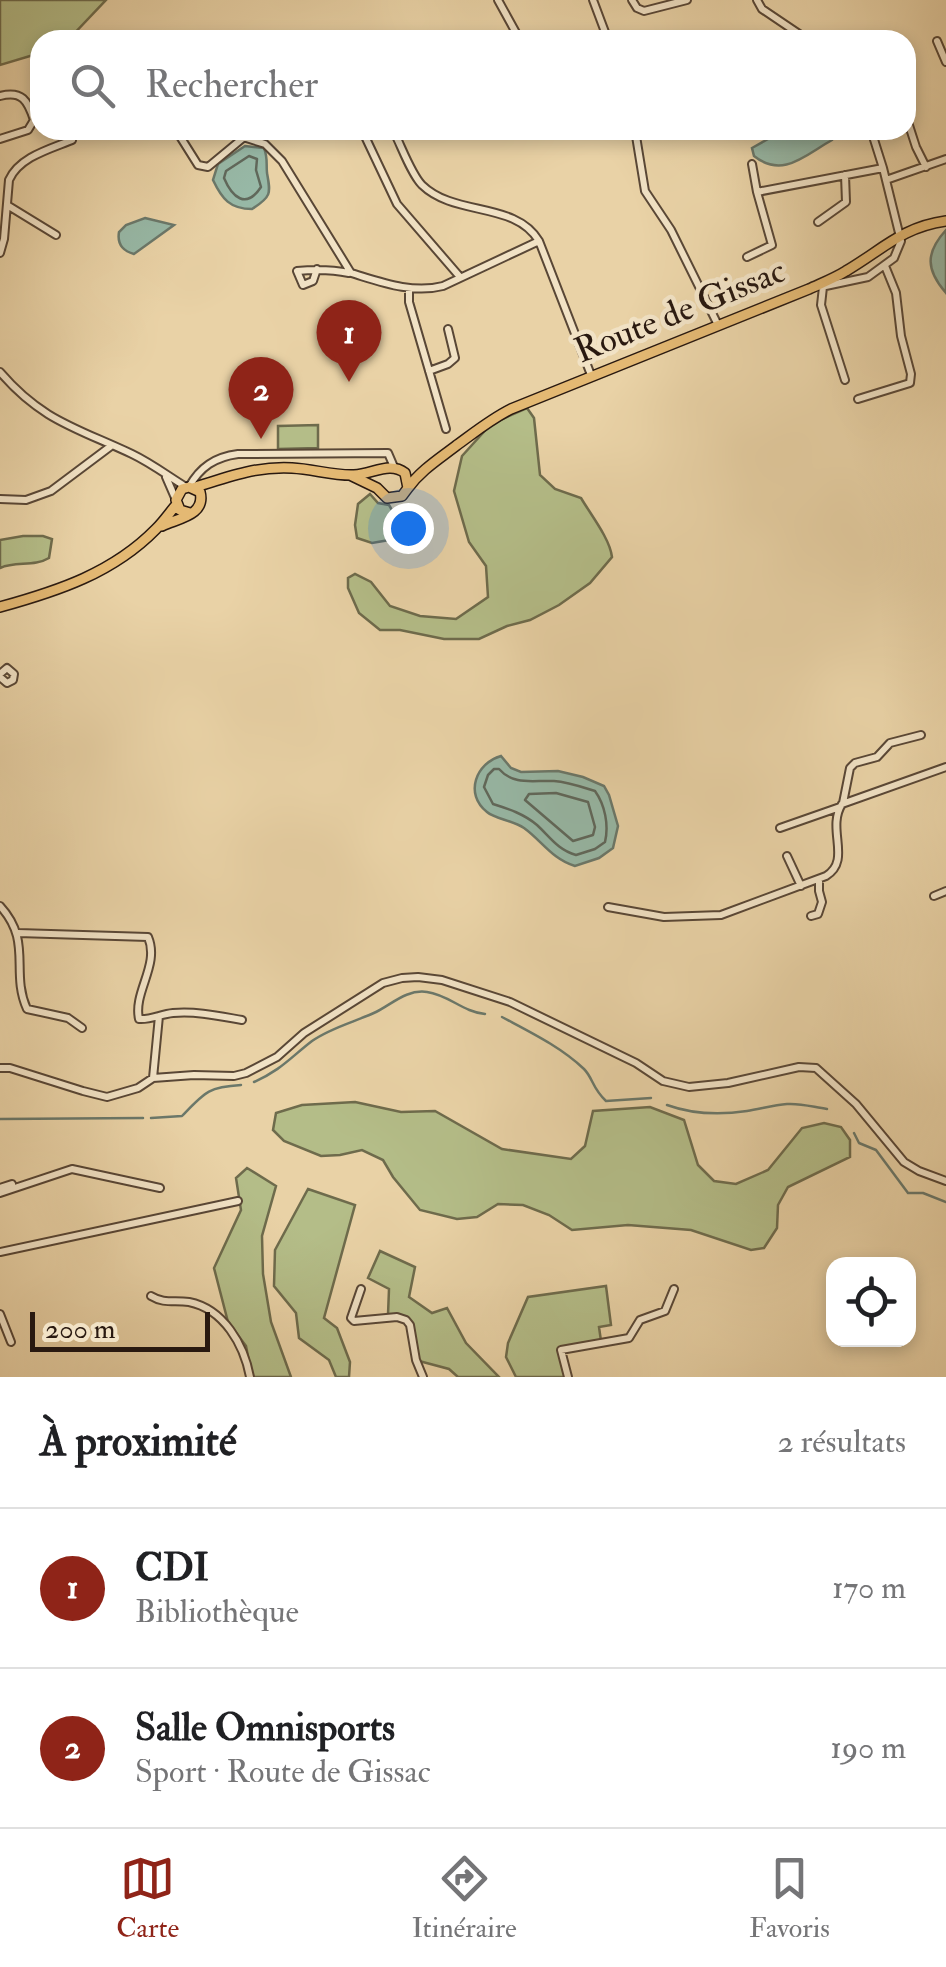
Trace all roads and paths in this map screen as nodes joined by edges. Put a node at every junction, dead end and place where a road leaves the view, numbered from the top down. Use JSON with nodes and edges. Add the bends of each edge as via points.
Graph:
{"nodes":[{"id":1,"x":498,"y":0,"type":"edge"},
{"id":2,"x":593,"y":0,"type":"edge"},
{"id":3,"x":632,"y":0,"type":"edge"},
{"id":4,"x":687,"y":0,"type":"edge"},
{"id":5,"x":758,"y":0,"type":"edge"},
{"id":6,"x":514,"y":30,"type":"edge"},
{"id":7,"x":604,"y":30,"type":"edge"},
{"id":8,"x":793,"y":30,"type":"edge"},
{"id":9,"x":937,"y":41,"type":"dead end"},
{"id":10,"x":946,"y":62,"type":"edge"},
{"id":11,"x":0,"y":96,"type":"edge"},
{"id":12,"x":30,"y":109,"type":"edge"},
{"id":13,"x":30,"y":127,"type":"edge"},
{"id":14,"x":0,"y":139,"type":"edge"},
{"id":15,"x":72,"y":140,"type":"dead end"},
{"id":16,"x":182,"y":140,"type":"edge"},
{"id":17,"x":240,"y":140,"type":"edge"},
{"id":18,"x":253,"y":140,"type":"edge"},
{"id":19,"x":367,"y":140,"type":"edge"},
{"id":20,"x":398,"y":140,"type":"edge"},
{"id":21,"x":637,"y":140,"type":"edge"},
{"id":22,"x":874,"y":140,"type":"edge"},
{"id":23,"x":914,"y":140,"type":"edge"},
{"id":24,"x":946,"y":159,"type":"edge"},
{"id":25,"x":752,"y":164,"type":"dead end"},
{"id":26,"x":926,"y":167,"type":"junction"},
{"id":27,"x":884,"y":168,"type":"junction"},
{"id":28,"x":844,"y":176,"type":"junction"},
{"id":29,"x":886,"y":180,"type":"junction"},
{"id":30,"x":757,"y":192,"type":"junction"},
{"id":31,"x":7,"y":204,"type":"junction"},
{"id":32,"x":946,"y":221,"type":"edge"},
{"id":33,"x":818,"y":222,"type":"dead end"},
{"id":34,"x":900,"y":235,"type":"junction"},
{"id":35,"x":56,"y":236,"type":"dead end"},
{"id":36,"x":539,"y":241,"type":"junction"},
{"id":37,"x":0,"y":253,"type":"edge"},
{"id":38,"x":747,"y":257,"type":"dead end"},
{"id":39,"x":884,"y":266,"type":"junction"},
{"id":40,"x":317,"y":268,"type":"dead end"},
{"id":41,"x":350,"y":273,"type":"junction"},
{"id":42,"x":460,"y":277,"type":"junction"},
{"id":43,"x":822,"y":287,"type":"junction"},
{"id":44,"x":409,"y":288,"type":"junction"},
{"id":45,"x":810,"y":288,"type":"junction"},
{"id":46,"x":718,"y":325,"type":"junction"},
{"id":47,"x":448,"y":329,"type":"dead end"},
{"id":48,"x":429,"y":371,"type":"junction"},
{"id":49,"x":0,"y":372,"type":"edge"},
{"id":50,"x":591,"y":376,"type":"junction"},
{"id":51,"x":845,"y":380,"type":"dead end"},
{"id":52,"x":858,"y":399,"type":"dead end"},
{"id":53,"x":446,"y":429,"type":"dead end"},
{"id":54,"x":112,"y":445,"type":"junction"},
{"id":55,"x":438,"y":459,"type":"junction"},
{"id":56,"x":396,"y":467,"type":"junction"},
{"id":57,"x":381,"y":472,"type":"junction"},
{"id":58,"x":166,"y":476,"type":"junction"},
{"id":59,"x":228,"y":476,"type":"junction"},
{"id":60,"x":350,"y":476,"type":"junction"},
{"id":61,"x":189,"y":487,"type":"junction"},
{"id":62,"x":377,"y":488,"type":"junction"},
{"id":63,"x":408,"y":488,"type":"junction"},
{"id":64,"x":0,"y":499,"type":"edge"},
{"id":65,"x":176,"y":502,"type":"junction"},
{"id":66,"x":202,"y":504,"type":"junction"},
{"id":67,"x":190,"y":513,"type":"junction"},
{"id":68,"x":157,"y":528,"type":"junction"},
{"id":69,"x":0,"y":607,"type":"edge"},
{"id":70,"x":921,"y":735,"type":"dead end"},
{"id":71,"x":946,"y":767,"type":"edge"},
{"id":72,"x":842,"y":805,"type":"junction"},
{"id":73,"x":780,"y":828,"type":"dead end"},
{"id":74,"x":788,"y":856,"type":"dead end"},
{"id":75,"x":819,"y":878,"type":"junction"},
{"id":76,"x":801,"y":886,"type":"junction"},
{"id":77,"x":946,"y":891,"type":"edge"},
{"id":78,"x":934,"y":896,"type":"dead end"},
{"id":79,"x":0,"y":906,"type":"edge"},
{"id":80,"x":608,"y":906,"type":"dead end"},
{"id":81,"x":811,"y":916,"type":"dead end"},
{"id":82,"x":18,"y":934,"type":"junction"},
{"id":83,"x":160,"y":1016,"type":"junction"},
{"id":84,"x":242,"y":1020,"type":"dead end"},
{"id":85,"x":82,"y":1028,"type":"dead end"},
{"id":86,"x":0,"y":1068,"type":"edge"},
{"id":87,"x":152,"y":1078,"type":"junction"},
{"id":88,"x":946,"y":1181,"type":"edge"},
{"id":89,"x":12,"y":1184,"type":"dead end"},
{"id":90,"x":160,"y":1188,"type":"dead end"},
{"id":91,"x":0,"y":1190,"type":"edge"},
{"id":92,"x":238,"y":1202,"type":"dead end"},
{"id":93,"x":0,"y":1252,"type":"edge"},
{"id":94,"x":361,"y":1289,"type":"dead end"},
{"id":95,"x":674,"y":1289,"type":"dead end"},
{"id":96,"x":151,"y":1296,"type":"dead end"},
{"id":97,"x":0,"y":1314,"type":"edge"},
{"id":98,"x":12,"y":1342,"type":"dead end"},
{"id":99,"x":250,"y":1377,"type":"edge"},
{"id":100,"x":423,"y":1377,"type":"edge"},
{"id":101,"x":568,"y":1377,"type":"edge"}],
"edges":[{"from":1,"to":6,"type":"street"},
{"from":2,"to":7,"type":"street"},
{"from":3,"to":4,"type":"street","via":[[644,10]]},
{"from":5,"to":8,"type":"street"},
{"from":9,"to":10,"type":"street"},
{"from":11,"to":12,"type":"street","via":[[21,97]]},
{"from":13,"to":14,"type":"street"},
{"from":15,"to":31,"type":"street","via":[[12,172]]},
{"from":16,"to":17,"type":"street","via":[[203,167]]},
{"from":18,"to":41,"type":"street","via":[[282,161]]},
{"from":19,"to":42,"type":"street","via":[[396,204]]},
{"from":20,"to":36,"type":"street","via":[[420,184],[459,205],[511,217]]},
{"from":21,"to":46,"type":"street","via":[[646,191]]},
{"from":22,"to":27,"type":"street"},
{"from":23,"to":26,"type":"street"},
{"from":24,"to":26,"type":"street"},
{"from":25,"to":30,"type":"street"},
{"from":26,"to":29,"type":"street"},
{"from":27,"to":28,"type":"street"},
{"from":27,"to":29,"type":"street"},
{"from":28,"to":30,"type":"street"},
{"from":28,"to":33,"type":"street","via":[[846,202]]},
{"from":29,"to":34,"type":"street"},
{"from":30,"to":38,"type":"street","via":[[772,245]]},
{"from":31,"to":35,"type":"street"},
{"from":31,"to":37,"type":"street"},
{"from":32,"to":34,"type":"main road","name":"Route de Gissac"},
{"from":34,"to":39,"type":"street","via":[[894,258]]},
{"from":34,"to":45,"type":"main road","name":"Route de Gissac"},
{"from":36,"to":42,"type":"street"},
{"from":36,"to":50,"type":"street"},
{"from":39,"to":43,"type":"street"},
{"from":39,"to":52,"type":"street","via":[[896,292],[910,383]]},
{"from":40,"to":41,"type":"street"},
{"from":41,"to":44,"type":"street"},
{"from":42,"to":44,"type":"street","via":[[430,289]]},
{"from":43,"to":45,"type":"street"},
{"from":43,"to":51,"type":"street","via":[[822,311]]},
{"from":44,"to":48,"type":"street"},
{"from":45,"to":46,"type":"main road","name":"Route de Gissac"},
{"from":46,"to":50,"type":"main road","name":"Route de Gissac"},
{"from":47,"to":48,"type":"street","via":[[455,358]]},
{"from":48,"to":53,"type":"street"},
{"from":49,"to":54,"type":"street","via":[[28,402]]},
{"from":50,"to":55,"type":"main road","name":"Route de Gissac","via":[[495,417]]},
{"from":54,"to":58,"type":"street"},
{"from":54,"to":64,"type":"street","via":[[51,491],[26,500]]},
{"from":55,"to":56,"type":"main road","name":"Route de Gissac"},
{"from":55,"to":63,"type":"main road","name":"Route de Gissac"},
{"from":56,"to":57,"type":"main road"},
{"from":56,"to":61,"type":"street","via":[[388,452],[230,455],[206,466]]},
{"from":56,"to":63,"type":"main road"},
{"from":57,"to":60,"type":"main road"},
{"from":57,"to":62,"type":"main road"},
{"from":58,"to":61,"type":"street"},
{"from":58,"to":65,"type":"street"},
{"from":59,"to":60,"type":"main road","via":[[276,467]]},
{"from":59,"to":61,"type":"main road"},
{"from":59,"to":66,"type":"main road"},
{"from":60,"to":62,"type":"main road"},
{"from":61,"to":65,"type":"main road"},
{"from":61,"to":66,"type":"main road","via":[[200,492]]},
{"from":62,"to":63,"type":"main road","via":[[392,499]]},
{"from":65,"to":67,"type":"main road"},
{"from":65,"to":68,"type":"main road"},
{"from":66,"to":67,"type":"main road"},
{"from":67,"to":68,"type":"main road"},
{"from":68,"to":69,"type":"main road","via":[[86,578]]},
{"from":70,"to":72,"type":"street","via":[[855,763]]},
{"from":71,"to":72,"type":"street"},
{"from":72,"to":73,"type":"street"},
{"from":72,"to":75,"type":"street","via":[[838,864]]},
{"from":74,"to":76,"type":"street"},
{"from":75,"to":76,"type":"street"},
{"from":75,"to":81,"type":"street","via":[[822,908]]},
{"from":76,"to":80,"type":"street","via":[[712,916],[664,918]]},
{"from":77,"to":78,"type":"street"},
{"from":79,"to":82,"type":"street"},
{"from":82,"to":83,"type":"street","via":[[148,938],[151,957],[137,1012],[140,1019]]},
{"from":82,"to":85,"type":"street","via":[[28,1008]]},
{"from":83,"to":84,"type":"street","via":[[206,1013]]},
{"from":83,"to":87,"type":"street"},
{"from":86,"to":87,"type":"street","via":[[108,1096]]},
{"from":87,"to":88,"type":"street","via":[[246,1073],[383,983],[442,980],[510,1002],[663,1081],[728,1084],[816,1068],[904,1162]]},
{"from":89,"to":91,"type":"street"},
{"from":90,"to":91,"type":"street","via":[[72,1169]]},
{"from":92,"to":93,"type":"street"},
{"from":94,"to":100,"type":"street","via":[[351,1318],[406,1320]]},
{"from":95,"to":101,"type":"street","via":[[665,1311],[638,1322],[629,1338],[562,1350]]},
{"from":96,"to":99,"type":"street","via":[[212,1313],[234,1332]]},
{"from":97,"to":98,"type":"street"}]}
